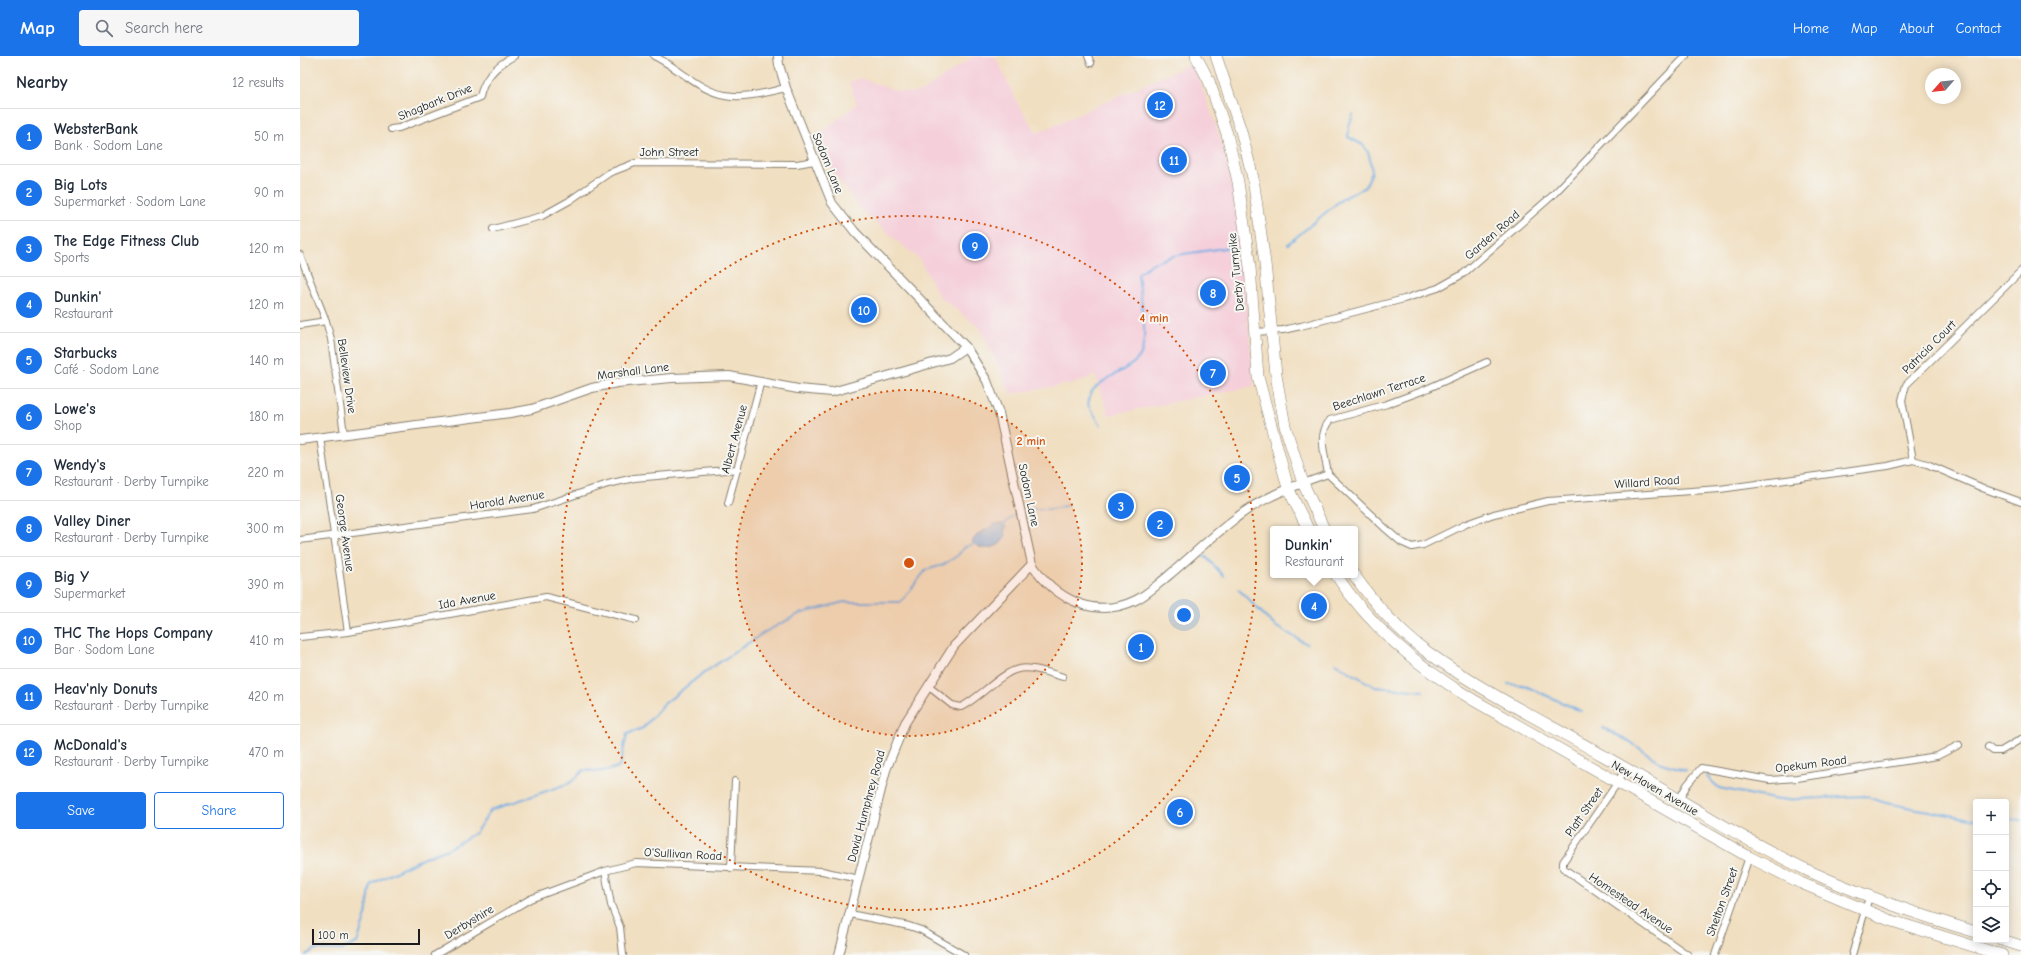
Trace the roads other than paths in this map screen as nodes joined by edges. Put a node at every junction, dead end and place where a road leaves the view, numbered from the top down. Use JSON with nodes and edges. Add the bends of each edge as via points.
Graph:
{"nodes":[{"id":1,"x":514,"y":56,"type":"edge"},
{"id":2,"x":654,"y":56,"type":"edge"},
{"id":3,"x":778,"y":56,"type":"edge"},
{"id":4,"x":1088,"y":56,"type":"edge"},
{"id":5,"x":1196,"y":56,"type":"edge"},
{"id":6,"x":1216,"y":56,"type":"edge"},
{"id":7,"x":1686,"y":56,"type":"edge"},
{"id":8,"x":1091,"y":63,"type":"dead end"},
{"id":9,"x":786,"y":88,"type":"junction"},
{"id":10,"x":391,"y":129,"type":"dead end"},
{"id":11,"x":814,"y":161,"type":"junction"},
{"id":12,"x":493,"y":229,"type":"dead end"},
{"id":13,"x":300,"y":255,"type":"edge"},
{"id":14,"x":2021,"y":271,"type":"edge"},
{"id":15,"x":326,"y":322,"type":"junction"},
{"id":16,"x":300,"y":325,"type":"edge"},
{"id":17,"x":1272,"y":330,"type":"junction"},
{"id":18,"x":1255,"y":332,"type":"junction"},
{"id":19,"x":1273,"y":342,"type":"junction"},
{"id":20,"x":1256,"y":343,"type":"junction"},
{"id":21,"x":966,"y":348,"type":"junction"},
{"id":22,"x":1487,"y":362,"type":"dead end"},
{"id":23,"x":761,"y":381,"type":"junction"},
{"id":24,"x":344,"y":434,"type":"junction"},
{"id":25,"x":320,"y":437,"type":"junction"},
{"id":26,"x":300,"y":440,"type":"edge"},
{"id":27,"x":1913,"y":460,"type":"junction"},
{"id":28,"x":738,"y":469,"type":"junction"},
{"id":29,"x":1328,"y":474,"type":"junction"},
{"id":30,"x":1303,"y":483,"type":"junction"},
{"id":31,"x":1288,"y":488,"type":"junction"},
{"id":32,"x":2021,"y":502,"type":"edge"},
{"id":33,"x":728,"y":503,"type":"dead end"},
{"id":34,"x":1307,"y":526,"type":"edge"},
{"id":35,"x":1323,"y":526,"type":"edge"},
{"id":36,"x":333,"y":535,"type":"junction"},
{"id":37,"x":300,"y":540,"type":"edge"},
{"id":38,"x":1032,"y":564,"type":"junction"},
{"id":39,"x":1338,"y":578,"type":"edge"},
{"id":40,"x":1356,"y":578,"type":"edge"},
{"id":41,"x":636,"y":620,"type":"dead end"},
{"id":42,"x":348,"y":632,"type":"junction"},
{"id":43,"x":300,"y":637,"type":"edge"},
{"id":44,"x":1063,"y":677,"type":"dead end"},
{"id":45,"x":928,"y":686,"type":"junction"},
{"id":46,"x":2021,"y":739,"type":"edge"},
{"id":47,"x":1960,"y":745,"type":"dead end"},
{"id":48,"x":1988,"y":747,"type":"dead end"},
{"id":49,"x":1625,"y":768,"type":"junction"},
{"id":50,"x":735,"y":781,"type":"dead end"},
{"id":51,"x":1618,"y":782,"type":"junction"},
{"id":52,"x":1679,"y":800,"type":"junction"},
{"id":53,"x":1750,"y":857,"type":"junction"},
{"id":54,"x":731,"y":868,"type":"junction"},
{"id":55,"x":1563,"y":868,"type":"joint"},
{"id":56,"x":605,"y":871,"type":"junction"},
{"id":57,"x":858,"y":879,"type":"junction"},
{"id":58,"x":1869,"y":897,"type":"junction"},
{"id":59,"x":514,"y":908,"type":"joint"},
{"id":60,"x":1866,"y":912,"type":"junction"},
{"id":61,"x":850,"y":914,"type":"junction"},
{"id":62,"x":1973,"y":931,"type":"edge"},
{"id":63,"x":2009,"y":942,"type":"edge"},
{"id":64,"x":2021,"y":946,"type":"edge"},
{"id":65,"x":435,"y":955,"type":"edge"},
{"id":66,"x":623,"y":955,"type":"edge"},
{"id":67,"x":839,"y":955,"type":"edge"},
{"id":68,"x":964,"y":955,"type":"edge"},
{"id":69,"x":1688,"y":955,"type":"edge"},
{"id":70,"x":1715,"y":955,"type":"edge"},
{"id":71,"x":1852,"y":955,"type":"edge"},
{"id":72,"x":2002,"y":955,"type":"edge"}],
"edges":[{"from":1,"to":10,"type":"street","name":"Shagbark Drive","via":[[497,67],[487,78],[480,97]]},
{"from":2,"to":9,"type":"street","via":[[717,93],[744,96]]},
{"from":3,"to":9,"type":"street","name":"Sodom Lane"},
{"from":4,"to":8,"type":"street"},
{"from":5,"to":18,"type":"highway","name":"Derby Turnpike","via":[[1209,81],[1227,134],[1238,182],[1250,268]]},
{"from":6,"to":17,"type":"highway","via":[[1241,131],[1253,178]]},
{"from":7,"to":17,"type":"street","name":"Garden Road","via":[[1552,196],[1463,274],[1438,288],[1416,295],[1301,326]]},
{"from":9,"to":11,"type":"street","name":"Sodom Lane"},
{"from":11,"to":12,"type":"street","name":"John Street","via":[[796,164],[635,163],[609,173],[542,216]]},
{"from":11,"to":21,"type":"street","name":"Sodom Lane","via":[[832,203],[850,226]]},
{"from":13,"to":15,"type":"street","name":"Belleview Drive"},
{"from":14,"to":27,"type":"street","name":"Patricia Court","via":[[1906,385],[1902,400]]},
{"from":15,"to":16,"type":"street"},
{"from":15,"to":24,"type":"street","name":"Belleview Drive","via":[[331,339]]},
{"from":17,"to":18,"type":"street","name":"Garden Road"},
{"from":17,"to":19,"type":"highway"},
{"from":18,"to":20,"type":"highway","name":"Derby Turnpike"},
{"from":19,"to":20,"type":"highway"},
{"from":19,"to":30,"type":"highway","via":[[1285,426]]},
{"from":20,"to":31,"type":"highway","name":"Derby Turnpike","via":[[1258,377]]},
{"from":21,"to":23,"type":"street","name":"Marshall Lane","via":[[950,358],[832,392],[798,389]]},
{"from":21,"to":38,"type":"street","name":"Sodom Lane","via":[[986,381],[999,413]]},
{"from":22,"to":29,"type":"street","name":"Beechlawn Terrace","via":[[1415,394],[1330,420],[1324,427],[1322,437]]},
{"from":23,"to":24,"type":"street","name":"Marshall Lane","via":[[729,376],[617,383],[592,388],[532,409]]},
{"from":23,"to":28,"type":"street","name":"Albert Avenue"},
{"from":24,"to":25,"type":"street","name":"Marshall Lane"},
{"from":25,"to":26,"type":"street","name":"Marshall Lane"},
{"from":25,"to":36,"type":"street","name":"George Avenue"},
{"from":27,"to":29,"type":"street","name":"Willard Road","via":[[1888,466],[1720,489],[1548,501],[1494,514],[1466,524],[1424,545],[1412,547],[1391,534]]},
{"from":27,"to":32,"type":"street","via":[[1943,469],[1985,489]]},
{"from":28,"to":33,"type":"street","name":"Albert Avenue"},
{"from":28,"to":36,"type":"street","name":"Harold Avenue","via":[[634,478],[533,509]]},
{"from":29,"to":30,"type":"street"},
{"from":30,"to":31,"type":"street","name":"Sodom Lane"},
{"from":30,"to":35,"type":"highway"},
{"from":31,"to":34,"type":"highway"},
{"from":31,"to":38,"type":"street","name":"Sodom Lane","via":[[1259,501],[1150,590],[1138,599],[1122,605],[1087,606],[1074,602],[1060,595],[1041,579]]},
{"from":36,"to":37,"type":"street","name":"Harold Avenue"},
{"from":36,"to":42,"type":"street","name":"George Avenue"},
{"from":38,"to":45,"type":"street","name":"David Humphrey Road","via":[[954,646]]},
{"from":39,"to":51,"type":"highway","name":"New Haven Avenue","via":[[1370,618],[1414,660],[1475,701]]},
{"from":40,"to":49,"type":"highway","name":"New Haven Avenue","via":[[1382,610],[1425,650],[1462,675]]},
{"from":41,"to":42,"type":"street","name":"Ida Avenue","via":[[546,597]]},
{"from":42,"to":43,"type":"street","name":"Ida Avenue"},
{"from":44,"to":45,"type":"street","via":[[1033,668],[1017,669],[1006,673],[961,707],[952,705]]},
{"from":45,"to":57,"type":"street","name":"David Humphrey Road","via":[[912,710],[890,756]]},
{"from":46,"to":48,"type":"street","via":[[2001,751],[1992,751]]},
{"from":47,"to":52,"type":"street","name":"Opekum Road","via":[[1937,756],[1798,778],[1770,780],[1701,768]]},
{"from":49,"to":51,"type":"street","name":"Platt Street"},
{"from":49,"to":52,"type":"highway","name":"New Haven Avenue"},
{"from":50,"to":54,"type":"street"},
{"from":51,"to":53,"type":"highway","name":"New Haven Avenue"},
{"from":51,"to":55,"type":"street","name":"Platt Street","via":[[1563,862]]},
{"from":52,"to":58,"type":"highway","name":"New Haven Avenue","via":[[1808,870]]},
{"from":53,"to":60,"type":"highway","name":"New Haven Avenue"},
{"from":53,"to":70,"type":"street","name":"Shelton Street"},
{"from":54,"to":56,"type":"street","name":"O'Sullivan Road","via":[[636,863]]},
{"from":54,"to":57,"type":"street","name":"O'Sullivan Road","via":[[822,871]]},
{"from":55,"to":69,"type":"street","name":"Homestead Avenue"},
{"from":56,"to":59,"type":"street","name":"O'Sullivan Road","via":[[530,899]]},
{"from":56,"to":66,"type":"street","via":[[611,905],[620,927]]},
{"from":57,"to":61,"type":"street","name":"David Humphrey Road"},
{"from":58,"to":60,"type":"street"},
{"from":58,"to":62,"type":"highway","name":"New Haven Avenue"},
{"from":59,"to":65,"type":"street","name":"Derbyshire"},
{"from":60,"to":71,"type":"street"},
{"from":60,"to":72,"type":"highway","name":"New Haven Avenue"},
{"from":61,"to":67,"type":"street","name":"David Humphrey Road"},
{"from":61,"to":68,"type":"street","via":[[921,930]]},
{"from":63,"to":64,"type":"highway"}]}
